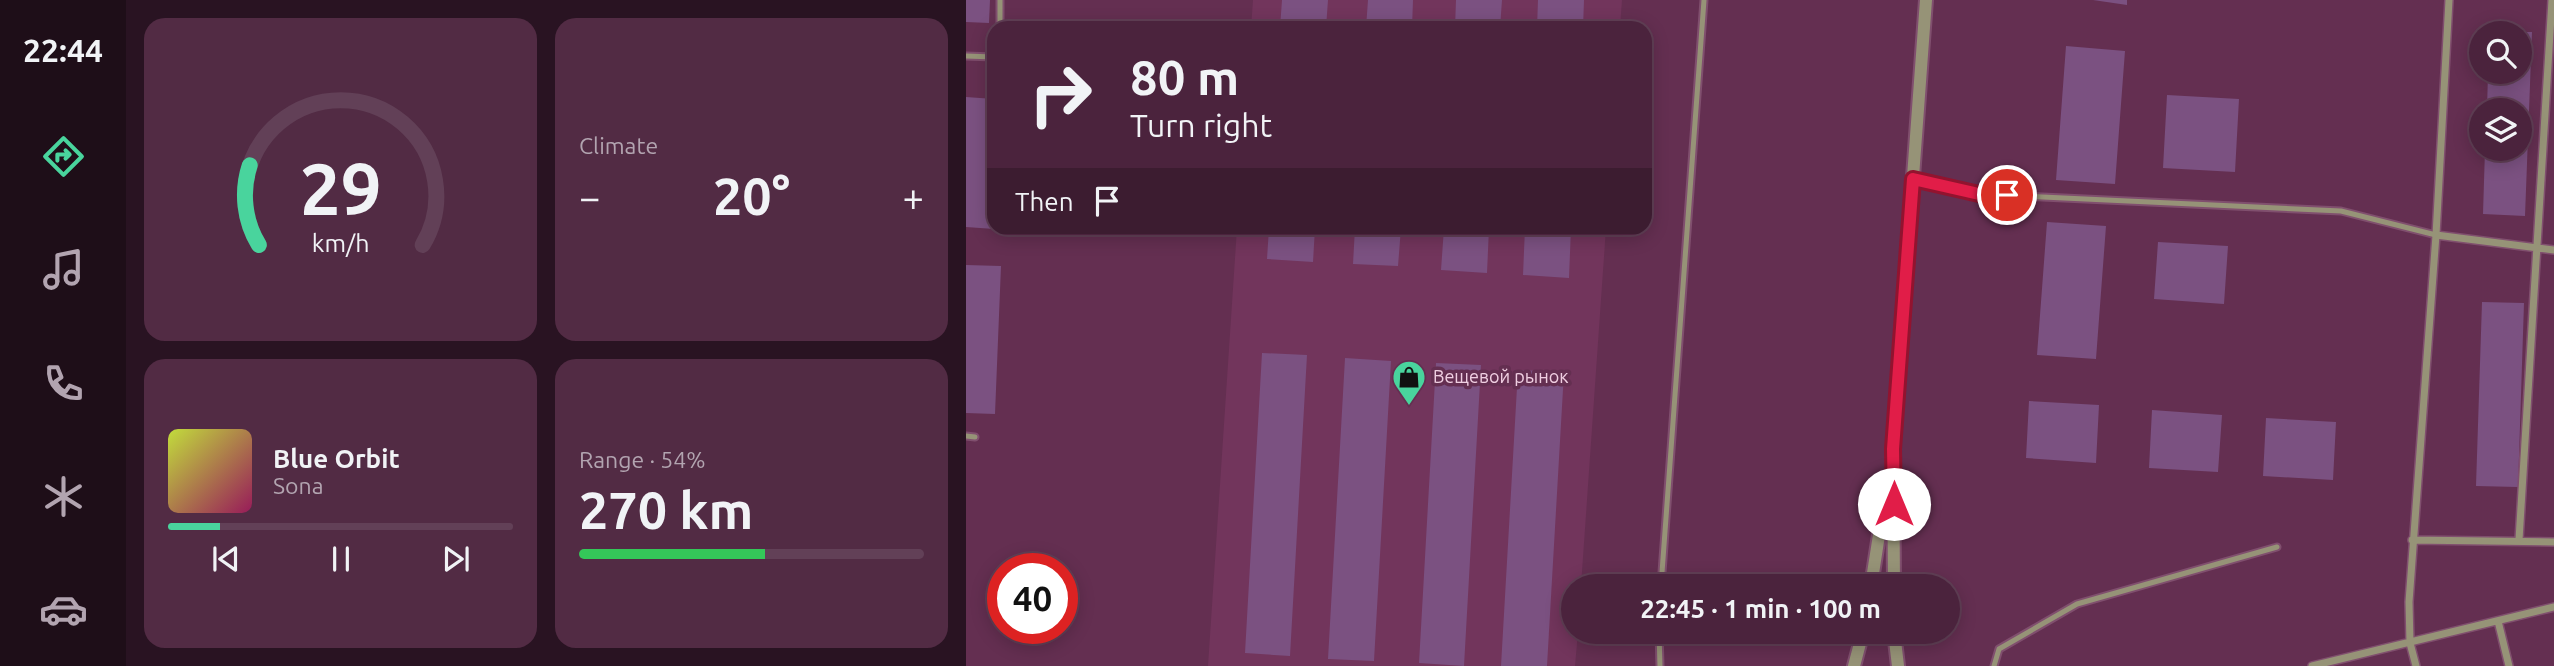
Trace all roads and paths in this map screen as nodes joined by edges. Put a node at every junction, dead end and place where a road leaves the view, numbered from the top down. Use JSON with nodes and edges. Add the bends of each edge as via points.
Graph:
{"nodes":[{"id":1,"x":1000,"y":0,"type":"edge"},
{"id":2,"x":1704,"y":0,"type":"edge"},
{"id":3,"x":1926,"y":0,"type":"edge"},
{"id":4,"x":2449,"y":0,"type":"edge"},
{"id":5,"x":2552,"y":0,"type":"edge"},
{"id":6,"x":1000,"y":21,"type":"edge"},
{"id":7,"x":966,"y":56,"type":"edge"},
{"id":8,"x":987,"y":57,"type":"edge"},
{"id":9,"x":1913,"y":179,"type":"junction"},
{"id":10,"x":2436,"y":235,"type":"junction"},
{"id":11,"x":2537,"y":248,"type":"junction"},
{"id":12,"x":2554,"y":250,"type":"edge"},
{"id":13,"x":966,"y":436,"type":"edge"},
{"id":14,"x":975,"y":437,"type":"dead end"},
{"id":15,"x":1893,"y":449,"type":"junction"},
{"id":16,"x":2412,"y":540,"type":"junction"},
{"id":17,"x":2519,"y":540,"type":"junction"},
{"id":18,"x":2554,"y":542,"type":"edge"},
{"id":19,"x":2277,"y":547,"type":"dead end"},
{"id":20,"x":1662,"y":574,"type":"edge"},
{"id":21,"x":1873,"y":574,"type":"edge"},
{"id":22,"x":1894,"y":574,"type":"edge"},
{"id":23,"x":2554,"y":607,"type":"edge"},
{"id":24,"x":2498,"y":621,"type":"junction"},
{"id":25,"x":2410,"y":643,"type":"junction"},
{"id":26,"x":1659,"y":644,"type":"edge"},
{"id":27,"x":1860,"y":644,"type":"edge"},
{"id":28,"x":1896,"y":644,"type":"edge"},
{"id":29,"x":1660,"y":666,"type":"edge"},
{"id":30,"x":1854,"y":666,"type":"edge"},
{"id":31,"x":1898,"y":666,"type":"edge"},
{"id":32,"x":1994,"y":666,"type":"edge"},
{"id":33,"x":2312,"y":666,"type":"edge"},
{"id":34,"x":2416,"y":666,"type":"edge"},
{"id":35,"x":2508,"y":666,"type":"edge"}],
"edges":[{"from":1,"to":6,"type":"lane"},
{"from":2,"to":20,"type":"lane"},
{"from":3,"to":9,"type":"street"},
{"from":4,"to":10,"type":"street"},
{"from":5,"to":11,"type":"street"},
{"from":7,"to":8,"type":"lane"},
{"from":9,"to":10,"type":"lane","via":[[1979,194],[2341,211]]},
{"from":9,"to":15,"type":"street"},
{"from":10,"to":11,"type":"street"},
{"from":10,"to":16,"type":"street"},
{"from":11,"to":12,"type":"street"},
{"from":11,"to":17,"type":"street"},
{"from":13,"to":14,"type":"lane"},
{"from":15,"to":21,"type":"street"},
{"from":15,"to":22,"type":"street"},
{"from":16,"to":17,"type":"street"},
{"from":16,"to":25,"type":"street"},
{"from":17,"to":18,"type":"street"},
{"from":19,"to":32,"type":"lane","via":[[2077,604],[1999,649]]},
{"from":23,"to":24,"type":"street"},
{"from":24,"to":25,"type":"street"},
{"from":24,"to":35,"type":"street"},
{"from":25,"to":33,"type":"street"},
{"from":25,"to":34,"type":"street"},
{"from":26,"to":29,"type":"lane"},
{"from":27,"to":30,"type":"street"},
{"from":28,"to":31,"type":"street"}]}
